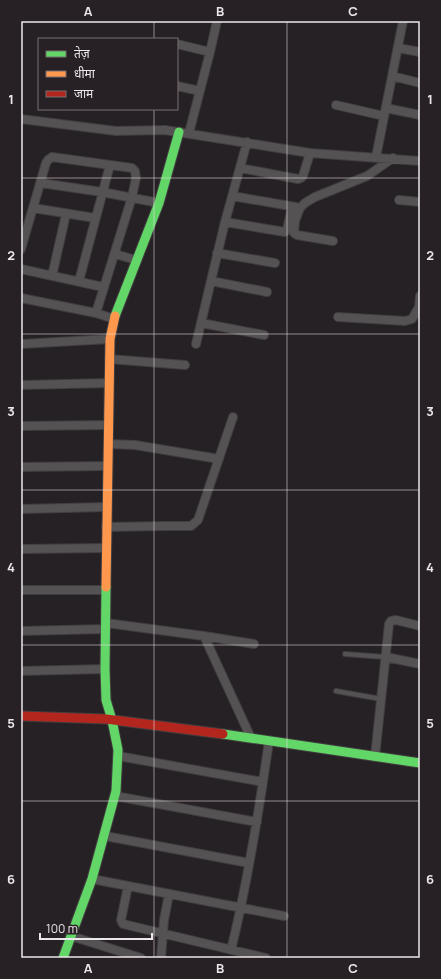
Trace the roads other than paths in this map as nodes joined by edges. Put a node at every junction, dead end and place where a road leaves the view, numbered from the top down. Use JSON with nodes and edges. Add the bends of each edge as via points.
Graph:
{"nodes":[{"id":1,"x":216,"y":21,"type":"edge"},
{"id":2,"x":403,"y":21,"type":"edge"},
{"id":3,"x":178,"y":44,"type":"edge"},
{"id":4,"x":398,"y":48,"type":"junction"},
{"id":5,"x":210,"y":52,"type":"junction"},
{"id":6,"x":420,"y":52,"type":"edge"},
{"id":7,"x":392,"y":76,"type":"junction"},
{"id":8,"x":420,"y":83,"type":"edge"},
{"id":9,"x":178,"y":86,"type":"edge"},
{"id":10,"x":200,"y":91,"type":"junction"},
{"id":11,"x":336,"y":105,"type":"dead end"},
{"id":12,"x":385,"y":112,"type":"junction"},
{"id":13,"x":420,"y":115,"type":"edge"},
{"id":14,"x":21,"y":119,"type":"edge"},
{"id":15,"x":179,"y":132,"type":"junction"},
{"id":16,"x":189,"y":133,"type":"junction"},
{"id":17,"x":247,"y":142,"type":"junction"},
{"id":18,"x":310,"y":152,"type":"junction"},
{"id":19,"x":376,"y":157,"type":"junction"},
{"id":20,"x":393,"y":158,"type":"junction"},
{"id":21,"x":420,"y":161,"type":"edge"},
{"id":22,"x":110,"y":165,"type":"junction"},
{"id":23,"x":240,"y":168,"type":"junction"},
{"id":24,"x":40,"y":183,"type":"junction"},
{"id":25,"x":102,"y":192,"type":"junction"},
{"id":26,"x":232,"y":196,"type":"junction"},
{"id":27,"x":132,"y":197,"type":"junction"},
{"id":28,"x":399,"y":200,"type":"dead end"},
{"id":29,"x":420,"y":202,"type":"edge"},
{"id":30,"x":159,"y":203,"type":"junction"},
{"id":31,"x":296,"y":207,"type":"junction"},
{"id":32,"x":33,"y":208,"type":"junction"},
{"id":33,"x":66,"y":214,"type":"junction"},
{"id":34,"x":95,"y":218,"type":"junction"},
{"id":35,"x":225,"y":222,"type":"junction"},
{"id":36,"x":333,"y":241,"type":"dead end"},
{"id":37,"x":22,"y":246,"type":"edge"},
{"id":38,"x":217,"y":252,"type":"junction"},
{"id":39,"x":115,"y":254,"type":"junction"},
{"id":40,"x":136,"y":260,"type":"junction"},
{"id":41,"x":275,"y":264,"type":"dead end"},
{"id":42,"x":21,"y":269,"type":"edge"},
{"id":43,"x":52,"y":276,"type":"junction"},
{"id":44,"x":79,"y":281,"type":"junction"},
{"id":45,"x":211,"y":281,"type":"junction"},
{"id":46,"x":103,"y":287,"type":"junction"},
{"id":47,"x":267,"y":292,"type":"dead end"},
{"id":48,"x":420,"y":296,"type":"edge"},
{"id":49,"x":21,"y":298,"type":"edge"},
{"id":50,"x":420,"y":307,"type":"edge"},
{"id":51,"x":96,"y":314,"type":"junction"},
{"id":52,"x":338,"y":317,"type":"dead end"},
{"id":53,"x":114,"y":319,"type":"junction"},
{"id":54,"x":201,"y":323,"type":"junction"},
{"id":55,"x":264,"y":335,"type":"dead end"},
{"id":56,"x":110,"y":340,"type":"junction"},
{"id":57,"x":21,"y":344,"type":"edge"},
{"id":58,"x":196,"y":344,"type":"dead end"},
{"id":59,"x":109,"y":359,"type":"junction"},
{"id":60,"x":185,"y":365,"type":"dead end"},
{"id":61,"x":109,"y":384,"type":"junction"},
{"id":62,"x":21,"y":385,"type":"edge"},
{"id":63,"x":233,"y":417,"type":"dead end"},
{"id":64,"x":109,"y":425,"type":"junction"},
{"id":65,"x":21,"y":426,"type":"edge"},
{"id":66,"x":109,"y":444,"type":"junction"},
{"id":67,"x":219,"y":459,"type":"junction"},
{"id":68,"x":108,"y":466,"type":"junction"},
{"id":69,"x":21,"y":468,"type":"edge"},
{"id":70,"x":107,"y":507,"type":"junction"},
{"id":71,"x":21,"y":509,"type":"edge"},
{"id":72,"x":106,"y":527,"type":"junction"},
{"id":73,"x":106,"y":548,"type":"junction"},
{"id":74,"x":21,"y":549,"type":"edge"},
{"id":75,"x":21,"y":590,"type":"edge"},
{"id":76,"x":106,"y":590,"type":"junction"},
{"id":77,"x":106,"y":626,"type":"junction"},
{"id":78,"x":420,"y":626,"type":"edge"},
{"id":79,"x":21,"y":631,"type":"edge"},
{"id":80,"x":204,"y":636,"type":"junction"},
{"id":81,"x":254,"y":644,"type":"dead end"},
{"id":82,"x":346,"y":654,"type":"dead end"},
{"id":83,"x":386,"y":657,"type":"junction"},
{"id":84,"x":420,"y":664,"type":"edge"},
{"id":85,"x":105,"y":669,"type":"junction"},
{"id":86,"x":21,"y":671,"type":"edge"},
{"id":87,"x":336,"y":691,"type":"dead end"},
{"id":88,"x":381,"y":699,"type":"junction"},
{"id":89,"x":21,"y":716,"type":"edge"},
{"id":90,"x":112,"y":720,"type":"junction"},
{"id":91,"x":251,"y":738,"type":"junction"},
{"id":92,"x":269,"y":741,"type":"junction"},
{"id":93,"x":118,"y":756,"type":"junction"},
{"id":94,"x":375,"y":757,"type":"junction"},
{"id":95,"x":420,"y":763,"type":"edge"},
{"id":96,"x":263,"y":782,"type":"junction"},
{"id":97,"x":115,"y":796,"type":"junction"},
{"id":98,"x":257,"y":822,"type":"junction"},
{"id":99,"x":105,"y":836,"type":"junction"},
{"id":100,"x":250,"y":863,"type":"junction"},
{"id":101,"x":92,"y":880,"type":"junction"},
{"id":102,"x":128,"y":886,"type":"junction"},
{"id":103,"x":169,"y":894,"type":"junction"},
{"id":104,"x":241,"y":908,"type":"junction"},
{"id":105,"x":284,"y":916,"type":"dead end"},
{"id":106,"x":164,"y":934,"type":"junction"},
{"id":107,"x":71,"y":936,"type":"junction"},
{"id":108,"x":232,"y":950,"type":"junction"},
{"id":109,"x":63,"y":958,"type":"edge"},
{"id":110,"x":140,"y":958,"type":"edge"},
{"id":111,"x":161,"y":958,"type":"edge"},
{"id":112,"x":266,"y":958,"type":"edge"}],
"edges":[{"from":1,"to":5,"type":"street"},
{"from":2,"to":4,"type":"street"},
{"from":3,"to":5,"type":"street"},
{"from":4,"to":6,"type":"street"},
{"from":4,"to":7,"type":"street"},
{"from":5,"to":10,"type":"street"},
{"from":7,"to":8,"type":"street"},
{"from":7,"to":12,"type":"street"},
{"from":9,"to":10,"type":"street"},
{"from":10,"to":16,"type":"street"},
{"from":11,"to":12,"type":"street"},
{"from":12,"to":13,"type":"street"},
{"from":12,"to":19,"type":"street"},
{"from":14,"to":15,"type":"street","via":[[101,130],[156,129]]},
{"from":15,"to":16,"type":"street"},
{"from":15,"to":30,"type":"street"},
{"from":16,"to":17,"type":"street"},
{"from":17,"to":18,"type":"street"},
{"from":17,"to":23,"type":"street"},
{"from":18,"to":19,"type":"street"},
{"from":18,"to":23,"type":"street","via":[[303,176],[298,179]]},
{"from":19,"to":20,"type":"street"},
{"from":20,"to":21,"type":"street"},
{"from":20,"to":31,"type":"street","via":[[367,176]]},
{"from":22,"to":24,"type":"street","via":[[52,158],[46,163]]},
{"from":22,"to":25,"type":"street"},
{"from":22,"to":27,"type":"street","via":[[132,168],[135,171]]},
{"from":23,"to":26,"type":"street"},
{"from":24,"to":25,"type":"street"},
{"from":24,"to":32,"type":"street"},
{"from":25,"to":27,"type":"street"},
{"from":25,"to":34,"type":"street"},
{"from":26,"to":31,"type":"street"},
{"from":26,"to":35,"type":"street"},
{"from":27,"to":30,"type":"street"},
{"from":27,"to":39,"type":"street"},
{"from":28,"to":29,"type":"street"},
{"from":30,"to":40,"type":"street"},
{"from":31,"to":35,"type":"street","via":[[285,232]]},
{"from":31,"to":36,"type":"street","via":[[294,233],[297,236]]},
{"from":32,"to":33,"type":"street"},
{"from":32,"to":37,"type":"street"},
{"from":33,"to":34,"type":"street"},
{"from":33,"to":43,"type":"street"},
{"from":34,"to":44,"type":"street"},
{"from":35,"to":38,"type":"street"},
{"from":38,"to":41,"type":"street"},
{"from":38,"to":45,"type":"street"},
{"from":39,"to":40,"type":"street"},
{"from":39,"to":46,"type":"street"},
{"from":40,"to":53,"type":"street"},
{"from":42,"to":43,"type":"street"},
{"from":43,"to":44,"type":"street"},
{"from":44,"to":46,"type":"street"},
{"from":45,"to":47,"type":"street"},
{"from":45,"to":54,"type":"street"},
{"from":46,"to":51,"type":"street"},
{"from":48,"to":50,"type":"street"},
{"from":49,"to":51,"type":"street"},
{"from":50,"to":52,"type":"street","via":[[412,319],[405,321]]},
{"from":51,"to":53,"type":"street"},
{"from":53,"to":56,"type":"street"},
{"from":54,"to":55,"type":"street"},
{"from":54,"to":58,"type":"street"},
{"from":56,"to":57,"type":"street"},
{"from":56,"to":59,"type":"street"},
{"from":59,"to":60,"type":"street"},
{"from":59,"to":61,"type":"street"},
{"from":61,"to":62,"type":"street"},
{"from":61,"to":64,"type":"street"},
{"from":63,"to":67,"type":"street"},
{"from":64,"to":65,"type":"street"},
{"from":64,"to":66,"type":"street"},
{"from":66,"to":67,"type":"street","via":[[135,445]]},
{"from":66,"to":68,"type":"street"},
{"from":67,"to":72,"type":"street","via":[[195,525]]},
{"from":68,"to":69,"type":"street"},
{"from":68,"to":70,"type":"street"},
{"from":70,"to":71,"type":"street"},
{"from":70,"to":72,"type":"street"},
{"from":72,"to":73,"type":"street"},
{"from":73,"to":74,"type":"street"},
{"from":73,"to":76,"type":"street"},
{"from":75,"to":76,"type":"street"},
{"from":76,"to":77,"type":"street"},
{"from":77,"to":79,"type":"street"},
{"from":77,"to":80,"type":"street"},
{"from":77,"to":85,"type":"street"},
{"from":78,"to":83,"type":"street","via":[[391,621]]},
{"from":80,"to":81,"type":"street"},
{"from":80,"to":91,"type":"street"},
{"from":82,"to":83,"type":"lane"},
{"from":83,"to":84,"type":"street"},
{"from":83,"to":88,"type":"street"},
{"from":85,"to":86,"type":"street"},
{"from":85,"to":90,"type":"street","via":[[106,700]]},
{"from":87,"to":88,"type":"lane"},
{"from":88,"to":94,"type":"street"},
{"from":89,"to":90,"type":"street"},
{"from":90,"to":91,"type":"street"},
{"from":90,"to":93,"type":"street"},
{"from":91,"to":92,"type":"street"},
{"from":92,"to":94,"type":"street"},
{"from":92,"to":96,"type":"street"},
{"from":93,"to":96,"type":"street"},
{"from":93,"to":97,"type":"street"},
{"from":94,"to":95,"type":"street"},
{"from":96,"to":98,"type":"street"},
{"from":97,"to":98,"type":"street"},
{"from":97,"to":99,"type":"street"},
{"from":98,"to":100,"type":"street"},
{"from":99,"to":100,"type":"street"},
{"from":99,"to":101,"type":"street"},
{"from":100,"to":104,"type":"street"},
{"from":101,"to":102,"type":"street"},
{"from":101,"to":107,"type":"street"},
{"from":102,"to":103,"type":"street"},
{"from":102,"to":106,"type":"street","via":[[121,922]]},
{"from":103,"to":104,"type":"street"},
{"from":103,"to":106,"type":"street"},
{"from":104,"to":105,"type":"street"},
{"from":104,"to":108,"type":"street"},
{"from":106,"to":108,"type":"street"},
{"from":106,"to":111,"type":"street"},
{"from":107,"to":109,"type":"street"},
{"from":107,"to":110,"type":"street"},
{"from":108,"to":112,"type":"street"}]}
